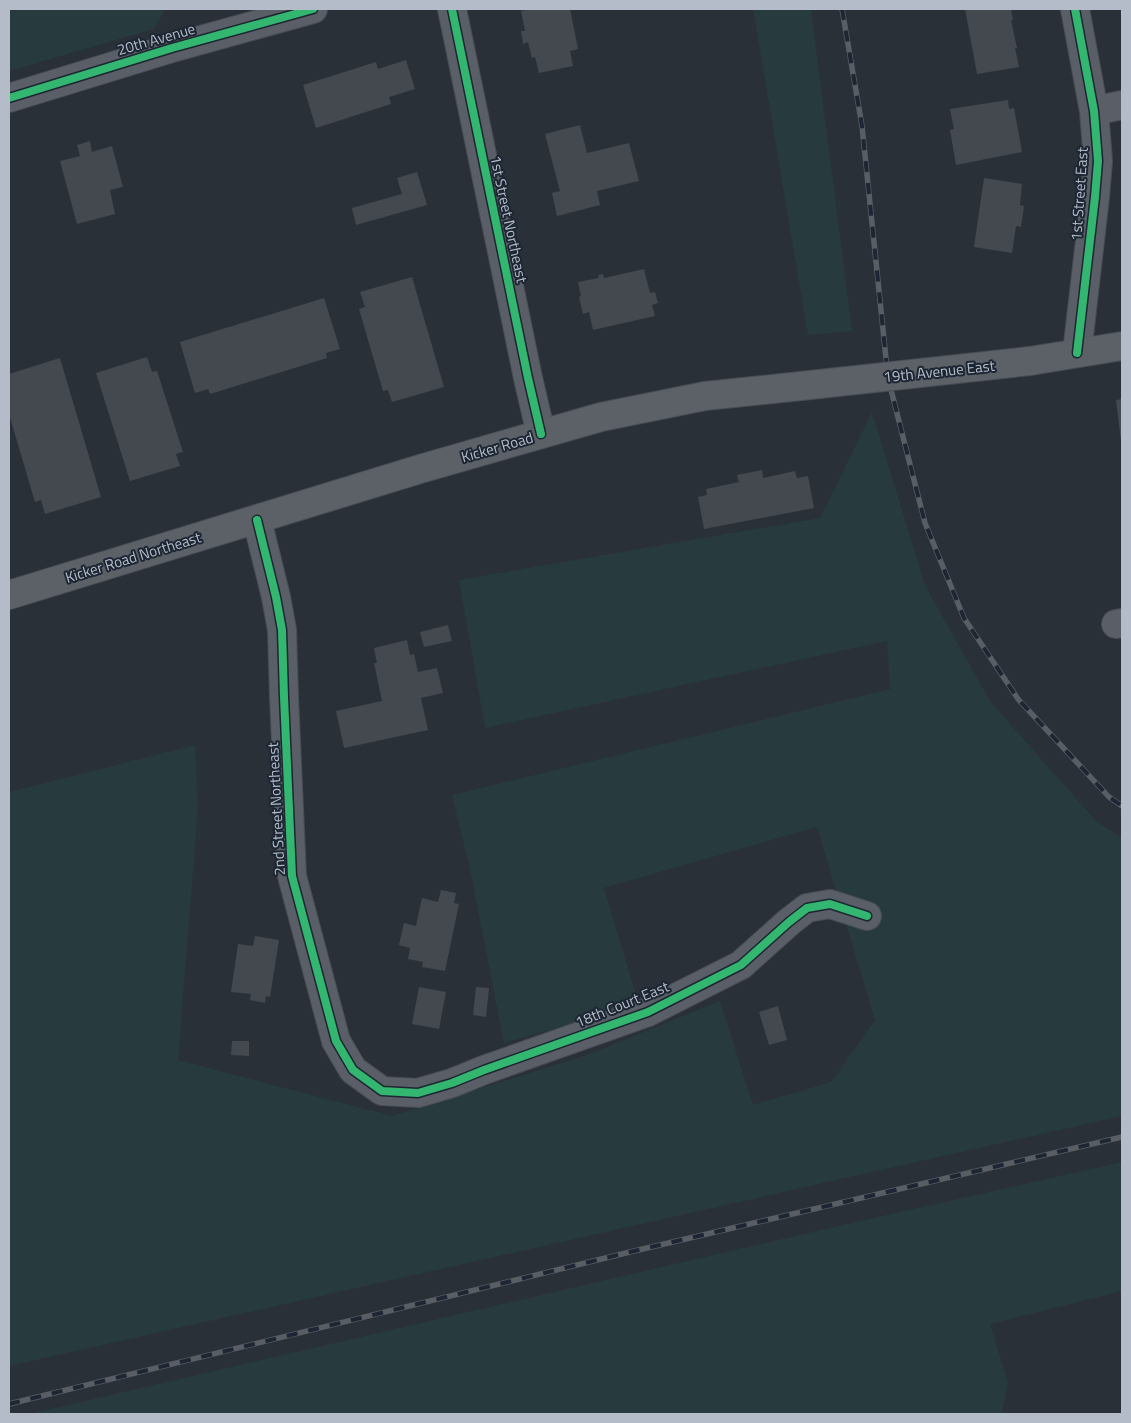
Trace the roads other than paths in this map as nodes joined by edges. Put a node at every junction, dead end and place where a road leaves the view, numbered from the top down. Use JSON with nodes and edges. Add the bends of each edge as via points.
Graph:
{"nodes":[{"id":1,"x":312,"y":9,"type":"edge"},
{"id":2,"x":452,"y":9,"type":"edge"},
{"id":3,"x":1075,"y":9,"type":"edge"},
{"id":4,"x":9,"y":98,"type":"edge"},
{"id":5,"x":1122,"y":105,"type":"edge"},
{"id":6,"x":1094,"y":111,"type":"junction"},
{"id":7,"x":1122,"y":346,"type":"edge"},
{"id":8,"x":1077,"y":353,"type":"junction"},
{"id":9,"x":801,"y":386,"type":"joint"},
{"id":10,"x":541,"y":434,"type":"junction"},
{"id":11,"x":257,"y":520,"type":"junction"},
{"id":12,"x":9,"y":594,"type":"edge"},
{"id":13,"x":867,"y":916,"type":"dead end"},
{"id":14,"x":369,"y":1082,"type":"joint"}],
"edges":[{"from":1,"to":4,"type":"street","name":"20th Avenue"},
{"from":2,"to":10,"type":"street","name":"1st Street Northeast"},
{"from":3,"to":6,"type":"street","name":"1st Street East"},
{"from":5,"to":6,"type":"street"},
{"from":6,"to":8,"type":"street","name":"1st Street East","via":[[1098,161],[1096,197]]},
{"from":7,"to":8,"type":"main road"},
{"from":8,"to":9,"type":"main road","name":"19th Avenue East","bridge":true},
{"from":9,"to":10,"type":"main road","name":"Kicker Road","via":[[705,396],[601,417]]},
{"from":10,"to":11,"type":"main road","name":"Kicker Road"},
{"from":11,"to":12,"type":"main road","name":"Kicker Road Northeast"},
{"from":11,"to":14,"type":"street","name":"2nd Street Northeast","via":[[282,630],[292,876],[336,1041],[353,1070]]},
{"from":13,"to":14,"type":"street","name":"18th Court East","via":[[830,904],[807,908],[741,965],[648,1012],[452,1083],[418,1093],[382,1091]]}]}
